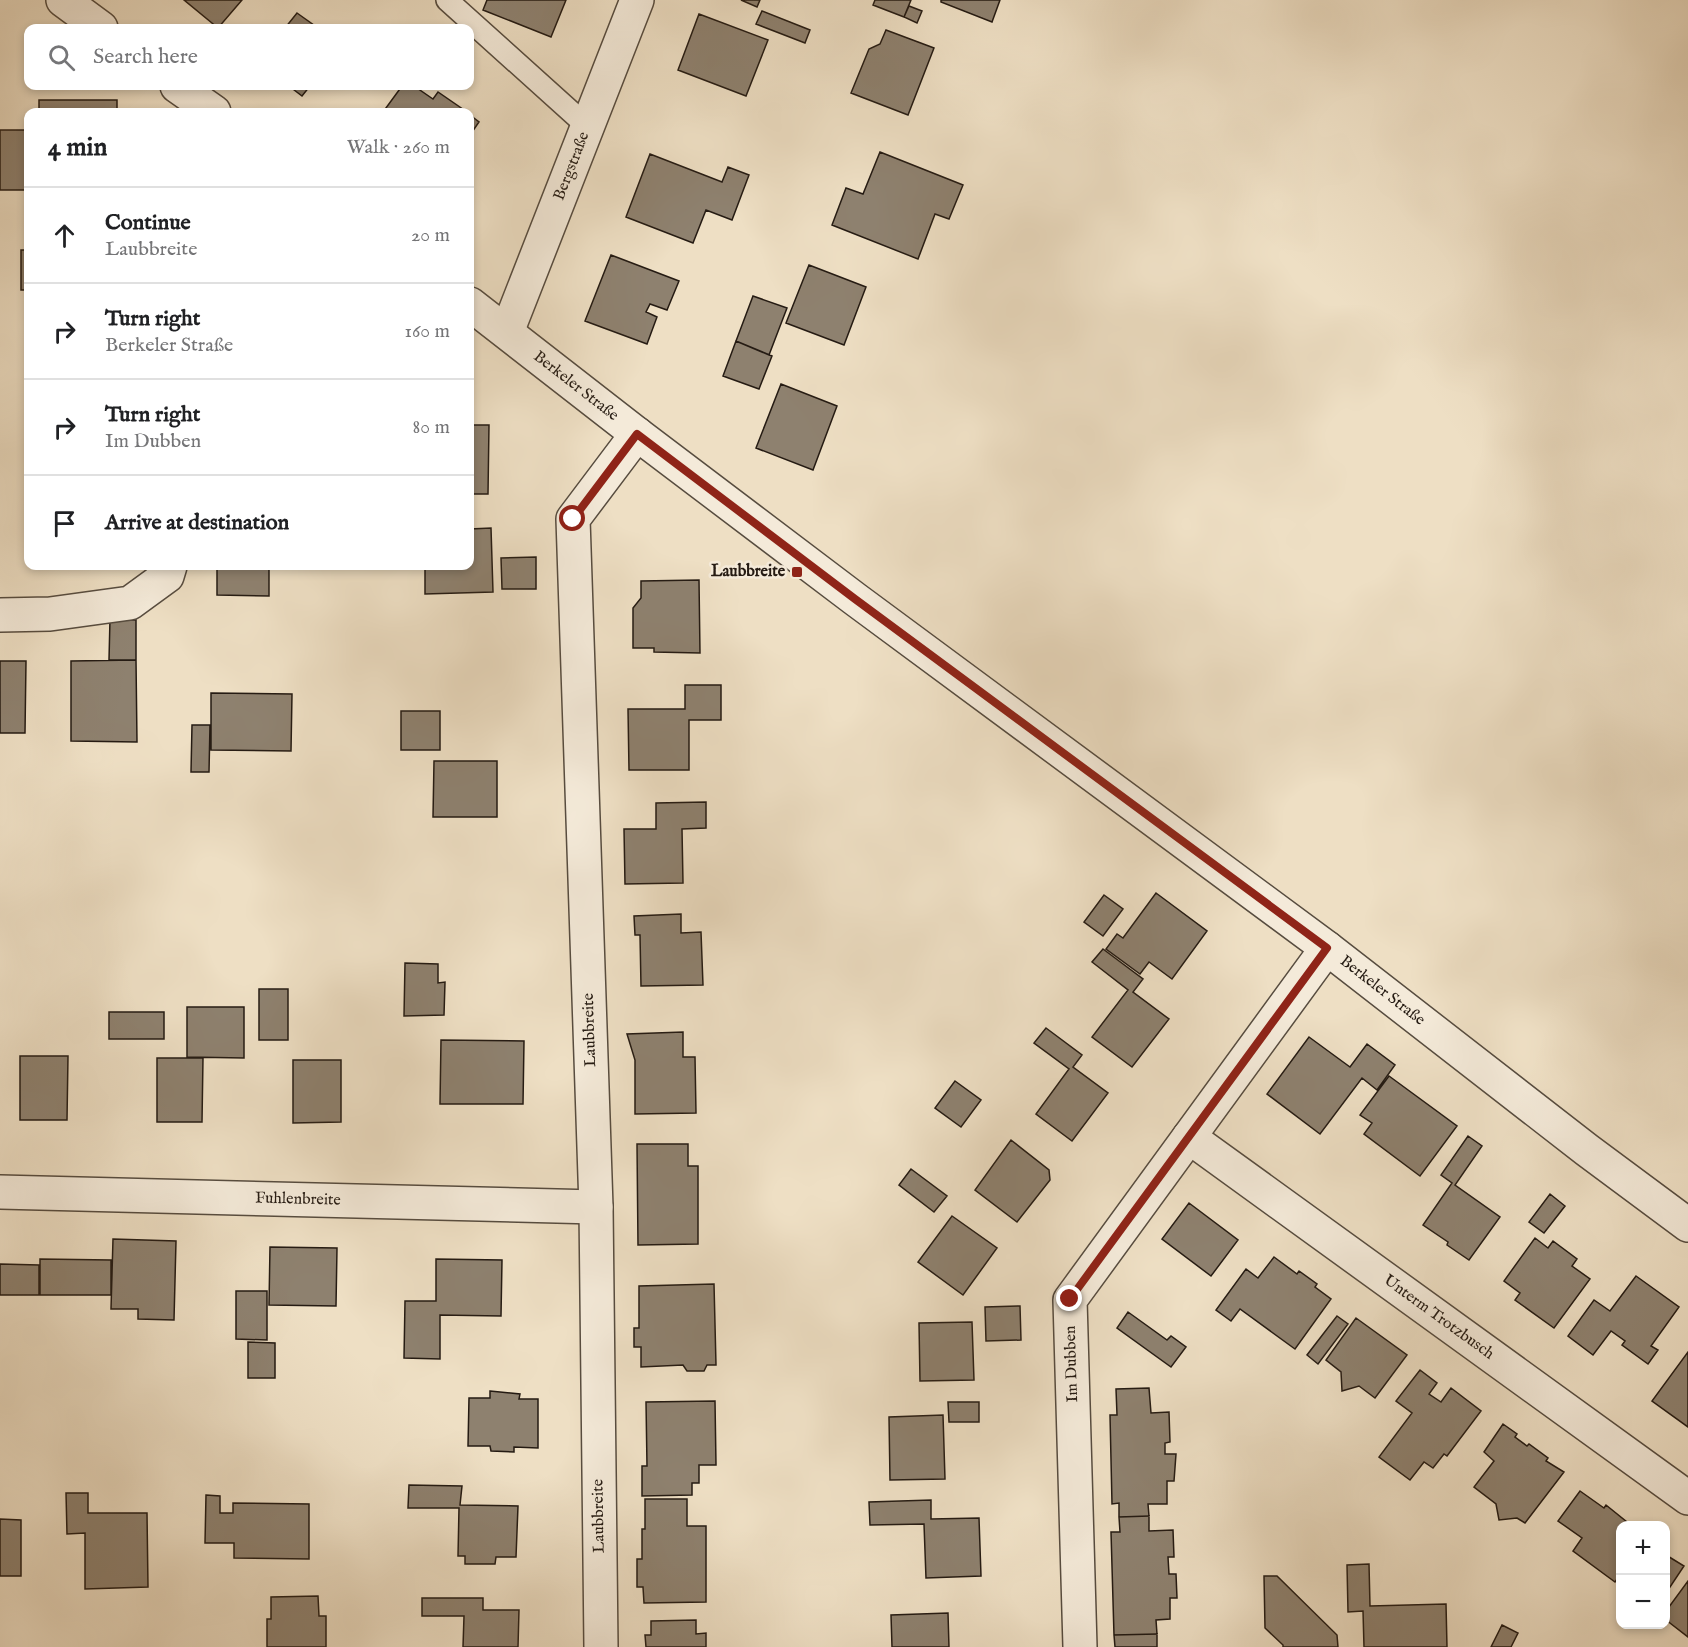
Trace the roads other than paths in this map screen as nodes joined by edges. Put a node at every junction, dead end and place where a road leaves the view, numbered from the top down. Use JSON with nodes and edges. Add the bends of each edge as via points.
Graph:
{"nodes":[{"id":1,"x":63,"y":0,"type":"edge"},
{"id":2,"x":447,"y":0,"type":"edge"},
{"id":3,"x":637,"y":0,"type":"edge"},
{"id":4,"x":96,"y":24,"type":"edge"},
{"id":5,"x":474,"y":24,"type":"edge"},
{"id":6,"x":474,"y":24,"type":"edge"},
{"id":7,"x":177,"y":90,"type":"edge"},
{"id":8,"x":183,"y":90,"type":"edge"},
{"id":9,"x":177,"y":108,"type":"edge"},
{"id":10,"x":207,"y":108,"type":"edge"},
{"id":11,"x":588,"y":127,"type":"junction"},
{"id":12,"x":474,"y":307,"type":"edge"},
{"id":13,"x":507,"y":332,"type":"junction"},
{"id":14,"x":637,"y":434,"type":"junction"},
{"id":15,"x":169,"y":570,"type":"edge"},
{"id":16,"x":0,"y":615,"type":"edge"},
{"id":17,"x":1327,"y":948,"type":"junction"},
{"id":18,"x":1189,"y":1137,"type":"junction"},
{"id":19,"x":0,"y":1192,"type":"edge"},
{"id":20,"x":596,"y":1207,"type":"junction"},
{"id":21,"x":1688,"y":1225,"type":"edge"},
{"id":22,"x":1688,"y":1498,"type":"edge"},
{"id":23,"x":600,"y":1647,"type":"edge"},
{"id":24,"x":1080,"y":1647,"type":"edge"}],
"edges":[{"from":1,"to":4,"type":"street"},
{"from":2,"to":6,"type":"lane"},
{"from":3,"to":11,"type":"street","name":"Bergstraße"},
{"from":5,"to":11,"type":"lane"},
{"from":7,"to":9,"type":"street"},
{"from":8,"to":10,"type":"street"},
{"from":11,"to":13,"type":"street","name":"Bergstraße"},
{"from":12,"to":13,"type":"street","name":"Berkeler Straße"},
{"from":13,"to":14,"type":"street","name":"Berkeler Straße"},
{"from":14,"to":17,"type":"street","name":"Berkeler Straße"},
{"from":14,"to":20,"type":"street","name":"Laubbreite","via":[[573,519]]},
{"from":15,"to":16,"type":"street","via":[[167,576],[130,603],[50,614]]},
{"from":17,"to":18,"type":"street","name":"Im Dubben"},
{"from":17,"to":21,"type":"street","name":"Berkeler Straße"},
{"from":18,"to":22,"type":"street","name":"Unterm Trotzbusch"},
{"from":18,"to":24,"type":"street","name":"Im Dubben","via":[[1070,1299]]},
{"from":19,"to":20,"type":"street","name":"Fuhlenbreite"},
{"from":20,"to":23,"type":"street","name":"Laubbreite"}]}
